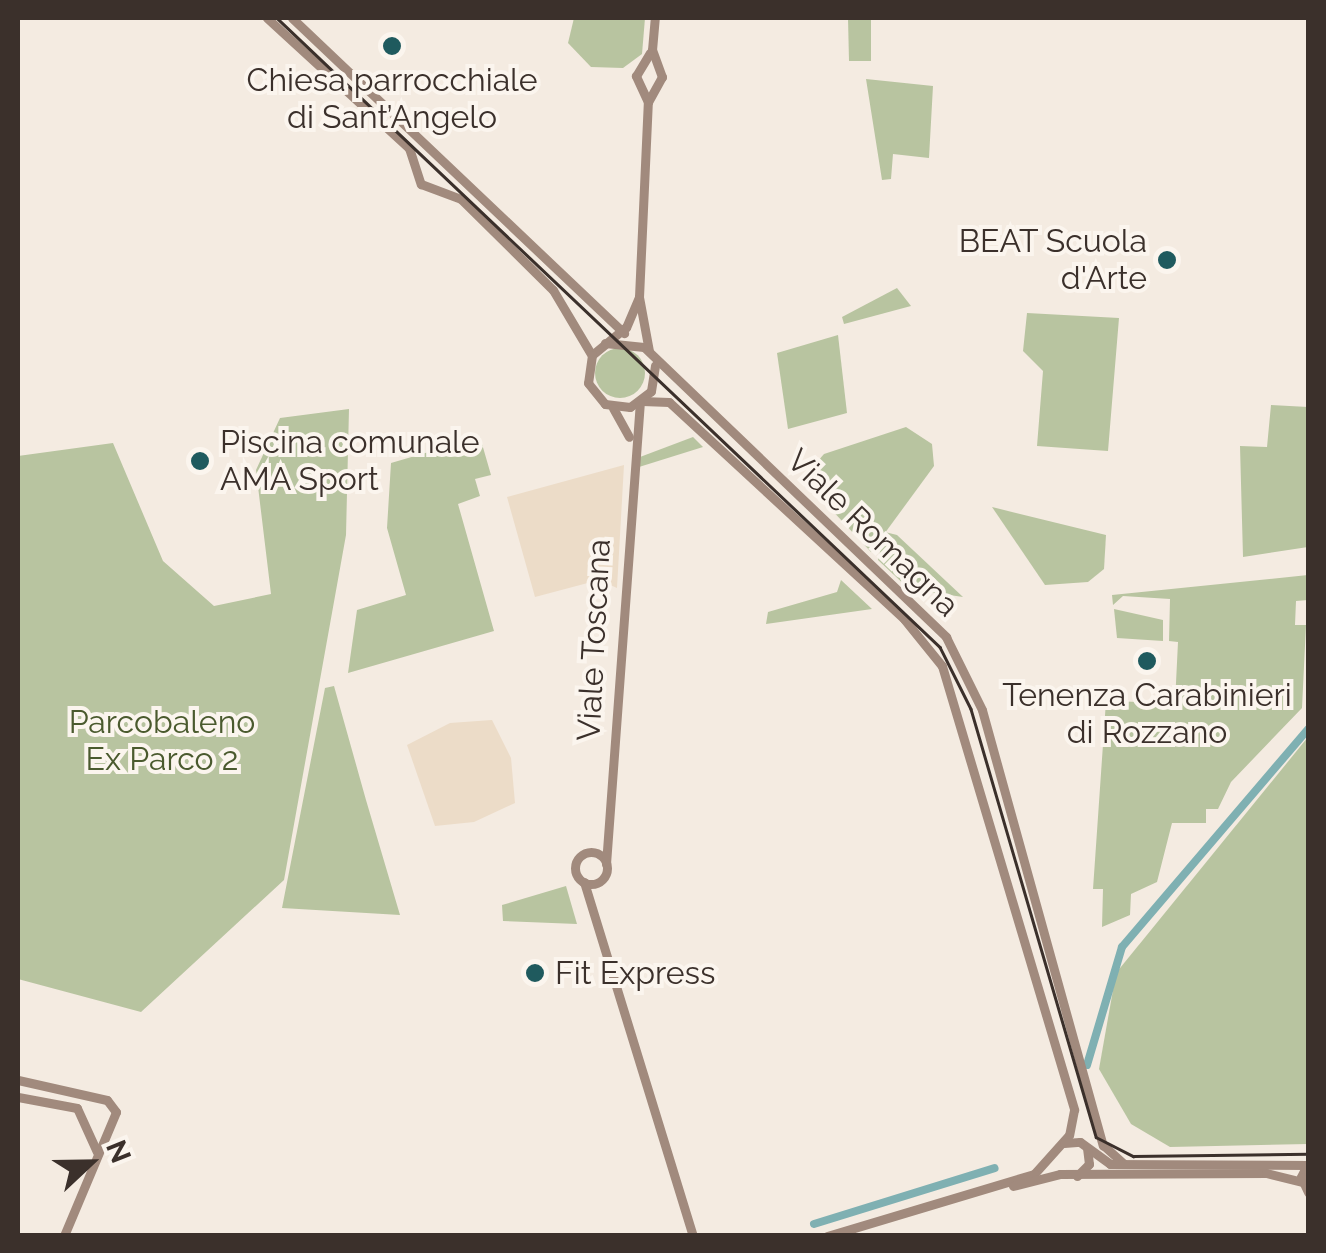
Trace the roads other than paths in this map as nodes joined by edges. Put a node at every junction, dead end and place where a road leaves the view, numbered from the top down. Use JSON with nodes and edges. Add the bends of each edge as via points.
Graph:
{"nodes":[{"id":1,"x":267,"y":18,"type":"edge"},
{"id":2,"x":292,"y":18,"type":"edge"},
{"id":3,"x":655,"y":18,"type":"edge"},
{"id":4,"x":652,"y":50,"type":"junction"},
{"id":5,"x":642,"y":66,"type":"junction"},
{"id":6,"x":657,"y":67,"type":"junction"},
{"id":7,"x":640,"y":86,"type":"junction"},
{"id":8,"x":658,"y":86,"type":"junction"},
{"id":9,"x":648,"y":102,"type":"junction"},
{"id":10,"x":439,"y":156,"type":"junction"},
{"id":11,"x":449,"y":164,"type":"junction"},
{"id":12,"x":418,"y":166,"type":"junction"},
{"id":13,"x":439,"y":190,"type":"junction"},
{"id":14,"x":638,"y":298,"type":"junction"},
{"id":15,"x":606,"y":318,"type":"junction"},
{"id":16,"x":621,"y":331,"type":"junction"},
{"id":17,"x":605,"y":343,"type":"junction"},
{"id":18,"x":638,"y":344,"type":"junction"},
{"id":19,"x":590,"y":358,"type":"junction"},
{"id":20,"x":652,"y":359,"type":"junction"},
{"id":21,"x":642,"y":401,"type":"junction"},
{"id":22,"x":610,"y":406,"type":"junction"},
{"id":23,"x":631,"y":445,"type":"junction"},
{"id":24,"x":608,"y":838,"type":"junction"},
{"id":25,"x":589,"y":852,"type":"junction"},
{"id":26,"x":606,"y":864,"type":"junction"},
{"id":27,"x":604,"y":877,"type":"junction"},
{"id":28,"x":584,"y":882,"type":"junction"},
{"id":29,"x":606,"y":930,"type":"junction"},
{"id":30,"x":18,"y":1080,"type":"edge"},
{"id":31,"x":18,"y":1097,"type":"edge"},
{"id":32,"x":102,"y":1099,"type":"junction"},
{"id":33,"x":90,"y":1120,"type":"junction"},
{"id":34,"x":114,"y":1121,"type":"junction"},
{"id":35,"x":1085,"y":1146,"type":"junction"},
{"id":36,"x":1058,"y":1148,"type":"junction"},
{"id":37,"x":97,"y":1156,"type":"junction"},
{"id":38,"x":1124,"y":1164,"type":"junction"},
{"id":39,"x":1308,"y":1164,"type":"edge"},
{"id":40,"x":1071,"y":1176,"type":"junction"},
{"id":41,"x":1301,"y":1182,"type":"junction"},
{"id":42,"x":983,"y":1190,"type":"junction"},
{"id":43,"x":1308,"y":1192,"type":"edge"},
{"id":44,"x":64,"y":1236,"type":"edge"},
{"id":45,"x":693,"y":1236,"type":"edge"},
{"id":46,"x":827,"y":1236,"type":"edge"}],
"edges":[{"from":1,"to":12,"type":"main road"},
{"from":2,"to":10,"type":"main road"},
{"from":3,"to":4,"type":"main road"},
{"from":4,"to":5,"type":"main road"},
{"from":4,"to":6,"type":"main road"},
{"from":5,"to":6,"type":"main road"},
{"from":5,"to":7,"type":"main road"},
{"from":6,"to":8,"type":"main road"},
{"from":7,"to":8,"type":"main road"},
{"from":7,"to":9,"type":"main road"},
{"from":8,"to":9,"type":"main road"},
{"from":9,"to":14,"type":"main road"},
{"from":10,"to":11,"type":"main road"},
{"from":10,"to":12,"type":"main road"},
{"from":11,"to":13,"type":"main road"},
{"from":11,"to":15,"type":"main road"},
{"from":12,"to":13,"type":"main road","via":[[421,184]]},
{"from":13,"to":19,"type":"main road","via":[[461,199],[553,290],[590,340]]},
{"from":14,"to":15,"type":"main road","via":[[630,312]]},
{"from":14,"to":16,"type":"main road"},
{"from":14,"to":20,"type":"main road"},
{"from":15,"to":16,"type":"main road"},
{"from":16,"to":17,"type":"main road"},
{"from":16,"to":18,"type":"main road"},
{"from":17,"to":18,"type":"main road"},
{"from":17,"to":19,"type":"main road"},
{"from":18,"to":20,"type":"main road"},
{"from":19,"to":22,"type":"main road","via":[[590,388]]},
{"from":20,"to":21,"type":"main road","via":[[654,383]]},
{"from":20,"to":38,"type":"main road","name":"Viale Romagna","via":[[946,637],[982,710],[1105,1148]]},
{"from":21,"to":22,"type":"main road"},
{"from":21,"to":23,"type":"main road","name":"Viale Toscana"},
{"from":21,"to":36,"type":"main road","name":"Viale Romagna","via":[[669,402],[896,611],[942,666],[1074,1117]]},
{"from":22,"to":23,"type":"main road"},
{"from":23,"to":24,"type":"main road","name":"Viale Toscana"},
{"from":24,"to":25,"type":"main road"},
{"from":24,"to":26,"type":"main road","name":"Viale Toscana"},
{"from":25,"to":26,"type":"main road"},
{"from":25,"to":28,"type":"main road","via":[[576,865]]},
{"from":26,"to":27,"type":"main road","name":"Viale Toscana"},
{"from":27,"to":28,"type":"main road"},
{"from":27,"to":29,"type":"main road"},
{"from":28,"to":29,"type":"main road"},
{"from":29,"to":45,"type":"main road"},
{"from":30,"to":32,"type":"main road"},
{"from":31,"to":33,"type":"main road"},
{"from":32,"to":33,"type":"main road"},
{"from":32,"to":34,"type":"main road","via":[[114,1107]]},
{"from":33,"to":34,"type":"main road"},
{"from":33,"to":37,"type":"main road"},
{"from":34,"to":37,"type":"main road"},
{"from":35,"to":36,"type":"main road"},
{"from":35,"to":38,"type":"main road","via":[[1104,1162]]},
{"from":35,"to":40,"type":"main road","via":[[1089,1166]]},
{"from":36,"to":40,"type":"main road"},
{"from":36,"to":42,"type":"main road","via":[[1034,1174]]},
{"from":37,"to":44,"type":"main road"},
{"from":38,"to":39,"type":"main road"},
{"from":39,"to":41,"type":"main road"},
{"from":40,"to":41,"type":"main road","via":[[1266,1173]]},
{"from":40,"to":42,"type":"main road"},
{"from":41,"to":43,"type":"main road"},
{"from":42,"to":46,"type":"main road"}]}
